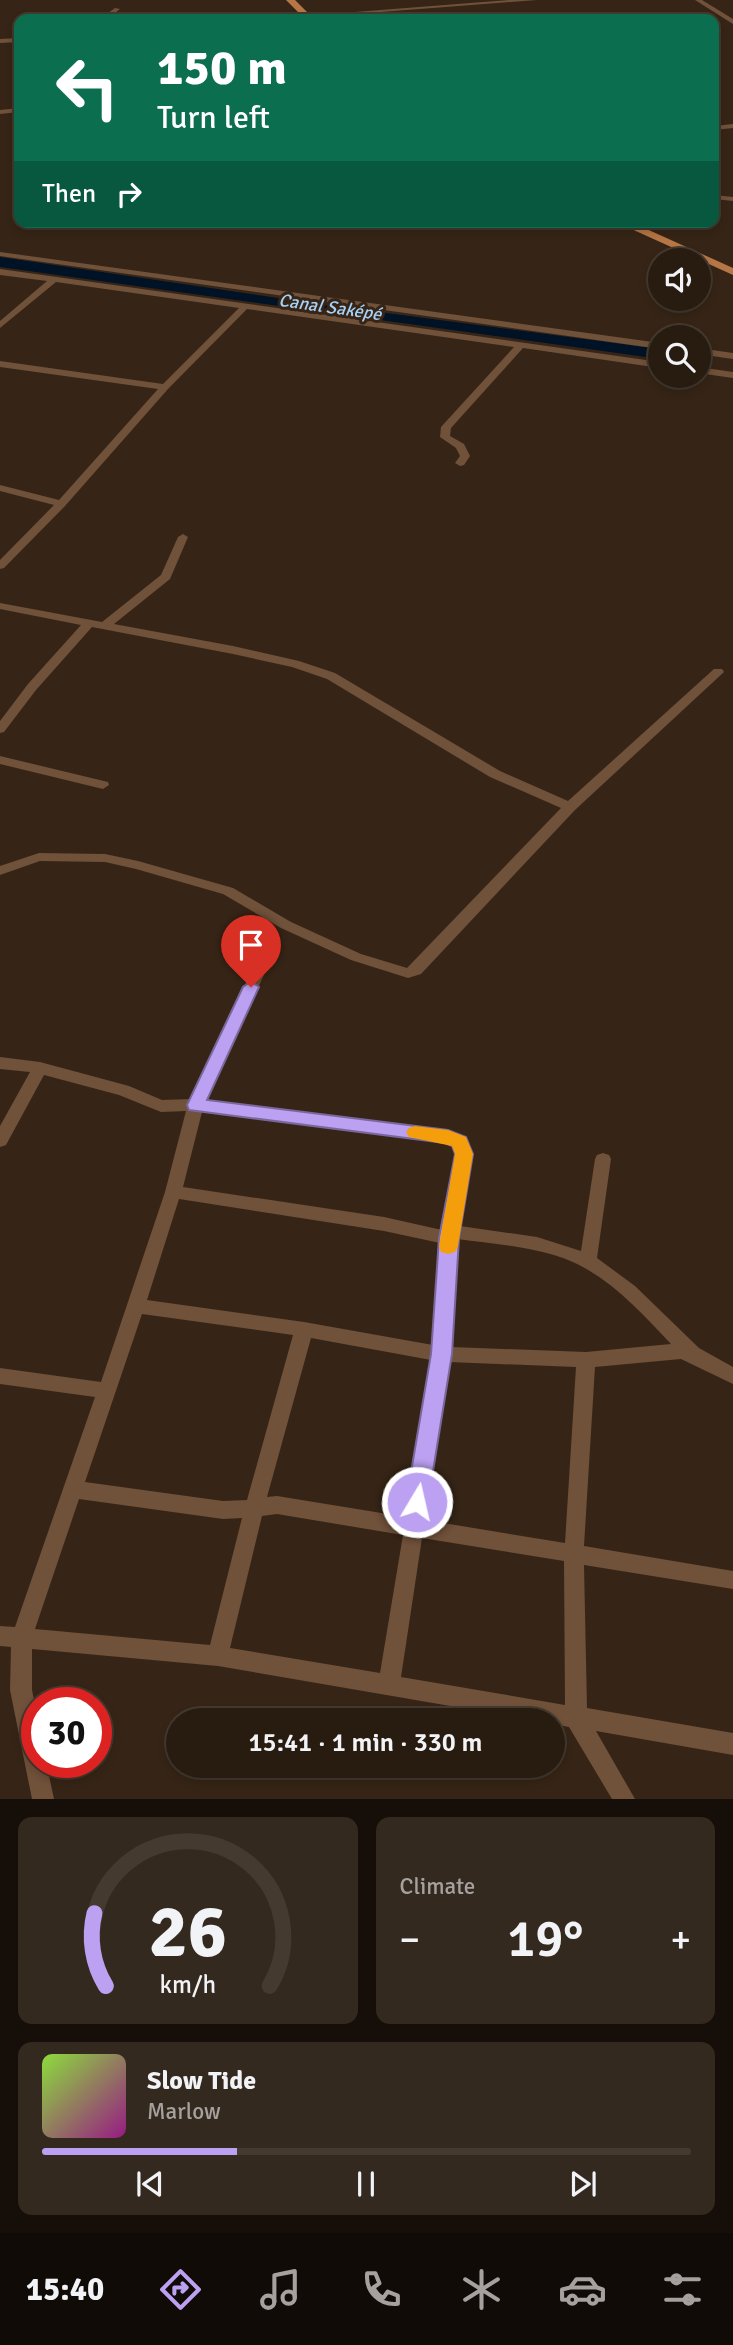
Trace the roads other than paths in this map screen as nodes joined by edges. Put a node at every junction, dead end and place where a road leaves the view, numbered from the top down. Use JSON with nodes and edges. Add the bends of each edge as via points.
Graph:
{"nodes":[{"id":1,"x":290,"y":0,"type":"edge"},
{"id":2,"x":534,"y":0,"type":"edge"},
{"id":3,"x":698,"y":0,"type":"edge"},
{"id":4,"x":117,"y":9,"type":"dead end"},
{"id":5,"x":110,"y":14,"type":"edge"},
{"id":6,"x":305,"y":14,"type":"edge"},
{"id":7,"x":359,"y":14,"type":"edge"},
{"id":8,"x":733,"y":22,"type":"edge"},
{"id":9,"x":634,"y":228,"type":"edge"},
{"id":10,"x":0,"y":254,"type":"edge"},
{"id":11,"x":0,"y":272,"type":"edge"},
{"id":12,"x":733,"y":272,"type":"edge"},
{"id":13,"x":54,"y":279,"type":"junction"},
{"id":14,"x":244,"y":307,"type":"junction"},
{"id":15,"x":0,"y":325,"type":"edge"},
{"id":16,"x":648,"y":344,"type":"edge"},
{"id":17,"x":521,"y":345,"type":"junction"},
{"id":18,"x":711,"y":353,"type":"edge"},
{"id":19,"x":733,"y":356,"type":"edge"},
{"id":20,"x":648,"y":363,"type":"edge"},
{"id":21,"x":0,"y":364,"type":"edge"},
{"id":22,"x":711,"y":372,"type":"edge"},
{"id":23,"x":733,"y":375,"type":"edge"},
{"id":24,"x":165,"y":387,"type":"junction"},
{"id":25,"x":460,"y":463,"type":"dead end"},
{"id":26,"x":0,"y":488,"type":"edge"},
{"id":27,"x":61,"y":504,"type":"junction"},
{"id":28,"x":183,"y":537,"type":"dead end"},
{"id":29,"x":0,"y":566,"type":"edge"},
{"id":30,"x":0,"y":606,"type":"edge"},
{"id":31,"x":88,"y":624,"type":"junction"},
{"id":32,"x":103,"y":627,"type":"junction"},
{"id":33,"x":718,"y":672,"type":"dead end"},
{"id":34,"x":0,"y":729,"type":"edge"},
{"id":35,"x":0,"y":760,"type":"edge"},
{"id":36,"x":103,"y":785,"type":"dead end"},
{"id":37,"x":570,"y":807,"type":"junction"},
{"id":38,"x":0,"y":872,"type":"edge"},
{"id":39,"x":262,"y":964,"type":"dead end"},
{"id":40,"x":0,"y":1063,"type":"edge"},
{"id":41,"x":40,"y":1068,"type":"junction"},
{"id":42,"x":196,"y":1105,"type":"junction"},
{"id":43,"x":0,"y":1141,"type":"edge"},
{"id":44,"x":603,"y":1159,"type":"dead end"},
{"id":45,"x":173,"y":1192,"type":"junction"},
{"id":46,"x":450,"y":1235,"type":"junction"},
{"id":47,"x":588,"y":1261,"type":"junction"},
{"id":48,"x":136,"y":1306,"type":"junction"},
{"id":49,"x":304,"y":1329,"type":"junction"},
{"id":50,"x":441,"y":1354,"type":"junction"},
{"id":51,"x":693,"y":1354,"type":"junction"},
{"id":52,"x":586,"y":1360,"type":"junction"},
{"id":53,"x":0,"y":1376,"type":"edge"},
{"id":54,"x":733,"y":1376,"type":"edge"},
{"id":55,"x":106,"y":1391,"type":"junction"},
{"id":56,"x":73,"y":1489,"type":"junction"},
{"id":57,"x":254,"y":1508,"type":"junction"},
{"id":58,"x":413,"y":1526,"type":"junction"},
{"id":59,"x":574,"y":1552,"type":"junction"},
{"id":60,"x":733,"y":1580,"type":"edge"},
{"id":61,"x":11,"y":1637,"type":"edge"},
{"id":62,"x":218,"y":1656,"type":"junction"},
{"id":63,"x":389,"y":1684,"type":"junction"},
{"id":64,"x":576,"y":1718,"type":"junction"},
{"id":65,"x":733,"y":1744,"type":"edge"},
{"id":66,"x":43,"y":1799,"type":"edge"},
{"id":67,"x":624,"y":1799,"type":"edge"}],
"edges":[{"from":1,"to":6,"type":"main road"},
{"from":2,"to":7,"type":"street"},
{"from":3,"to":8,"type":"street"},
{"from":4,"to":5,"type":"street"},
{"from":9,"to":12,"type":"main road"},
{"from":10,"to":16,"type":"street"},
{"from":11,"to":13,"type":"street"},
{"from":13,"to":14,"type":"street"},
{"from":13,"to":15,"type":"street"},
{"from":14,"to":17,"type":"street"},
{"from":14,"to":24,"type":"street"},
{"from":17,"to":20,"type":"street"},
{"from":17,"to":25,"type":"street","via":[[446,427],[445,437],[460,446],[465,456]]},
{"from":18,"to":19,"type":"street"},
{"from":21,"to":24,"type":"street"},
{"from":22,"to":23,"type":"street"},
{"from":24,"to":27,"type":"street"},
{"from":26,"to":27,"type":"street"},
{"from":27,"to":29,"type":"street"},
{"from":28,"to":32,"type":"street","via":[[166,577]]},
{"from":30,"to":31,"type":"street"},
{"from":31,"to":32,"type":"street"},
{"from":31,"to":34,"type":"street"},
{"from":32,"to":37,"type":"street","via":[[233,650],[331,676],[495,774]]},
{"from":33,"to":37,"type":"street"},
{"from":35,"to":36,"type":"street"},
{"from":37,"to":38,"type":"street","via":[[416,970],[408,973],[356,957],[286,925],[228,891],[138,865],[105,858],[39,857]]},
{"from":39,"to":42,"type":"street"},
{"from":40,"to":41,"type":"street"},
{"from":41,"to":42,"type":"street","via":[[123,1090],[161,1106]]},
{"from":41,"to":43,"type":"street"},
{"from":42,"to":45,"type":"street"},
{"from":42,"to":46,"type":"street","via":[[460,1142],[464,1154]]},
{"from":44,"to":47,"type":"street"},
{"from":45,"to":46,"type":"street"},
{"from":45,"to":48,"type":"street"},
{"from":46,"to":47,"type":"street","via":[[543,1244]]},
{"from":46,"to":50,"type":"street"},
{"from":47,"to":51,"type":"street","via":[[631,1294]]},
{"from":48,"to":49,"type":"street"},
{"from":48,"to":55,"type":"street"},
{"from":49,"to":50,"type":"street"},
{"from":49,"to":57,"type":"street"},
{"from":50,"to":52,"type":"street"},
{"from":50,"to":58,"type":"street"},
{"from":51,"to":52,"type":"street","via":[[669,1351]]},
{"from":51,"to":54,"type":"street"},
{"from":52,"to":59,"type":"street"},
{"from":53,"to":55,"type":"street"},
{"from":55,"to":56,"type":"street"},
{"from":56,"to":57,"type":"street","via":[[223,1510]]},
{"from":56,"to":61,"type":"street"},
{"from":57,"to":58,"type":"street","via":[[277,1505]]},
{"from":57,"to":62,"type":"street"},
{"from":58,"to":59,"type":"street"},
{"from":58,"to":63,"type":"street"},
{"from":59,"to":60,"type":"street"},
{"from":59,"to":64,"type":"street"},
{"from":61,"to":62,"type":"street"},
{"from":61,"to":66,"type":"street"},
{"from":62,"to":63,"type":"street"},
{"from":63,"to":64,"type":"street"},
{"from":64,"to":65,"type":"street"},
{"from":64,"to":67,"type":"street"}]}
